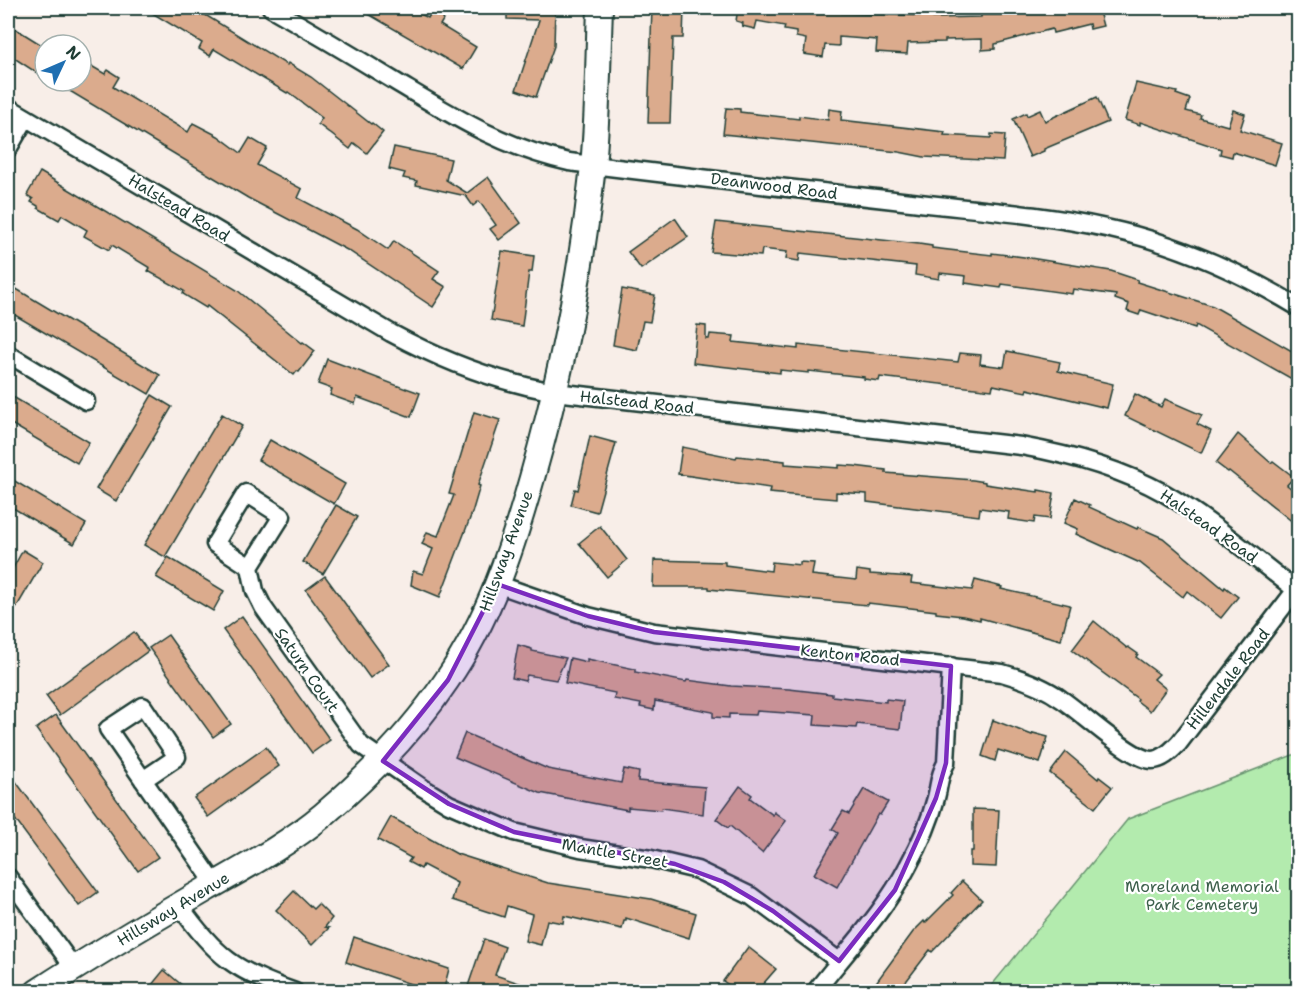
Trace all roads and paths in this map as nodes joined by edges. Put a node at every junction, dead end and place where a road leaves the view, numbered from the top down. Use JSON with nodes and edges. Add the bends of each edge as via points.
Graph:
{"nodes":[{"id":1,"x":271,"y":8,"type":"edge"},
{"id":2,"x":600,"y":8,"type":"edge"},
{"id":3,"x":8,"y":107,"type":"edge"},
{"id":4,"x":26,"y":118,"type":"junction"},
{"id":5,"x":8,"y":149,"type":"edge"},
{"id":6,"x":593,"y":165,"type":"junction"},
{"id":7,"x":1299,"y":307,"type":"edge"},
{"id":8,"x":8,"y":354,"type":"edge"},
{"id":9,"x":555,"y":392,"type":"junction"},
{"id":10,"x":86,"y":401,"type":"dead end"},
{"id":11,"x":250,"y":567,"type":"dead end"},
{"id":12,"x":497,"y":584,"type":"junction"},
{"id":13,"x":1297,"y":589,"type":"edge"},
{"id":14,"x":951,"y":666,"type":"junction"},
{"id":15,"x":1179,"y":743,"type":"joint"},
{"id":16,"x":383,"y":761,"type":"junction"},
{"id":17,"x":143,"y":780,"type":"dead end"},
{"id":18,"x":8,"y":877,"type":"edge"},
{"id":19,"x":215,"y":884,"type":"junction"},
{"id":20,"x":179,"y":905,"type":"junction"},
{"id":21,"x":838,"y":961,"type":"junction"},
{"id":22,"x":74,"y":968,"type":"junction"},
{"id":23,"x":37,"y":992,"type":"edge"},
{"id":24,"x":295,"y":992,"type":"edge"},
{"id":25,"x":815,"y":992,"type":"edge"}],
"edges":[{"from":1,"to":6,"type":"street","name":"Deanwood Road","via":[[486,134],[544,156]]},
{"from":2,"to":6,"type":"street","name":"Hillsway Avenue"},
{"from":3,"to":4,"type":"street","name":"Halstead Road"},
{"from":4,"to":5,"type":"street"},
{"from":4,"to":9,"type":"street","name":"Halstead Road","via":[[421,349],[505,381]]},
{"from":6,"to":7,"type":"street","name":"Deanwood Road","via":[[1106,228],[1203,258]]},
{"from":6,"to":9,"type":"street","name":"Hillsway Avenue"},
{"from":8,"to":10,"type":"street"},
{"from":9,"to":12,"type":"street","name":"Hillsway Avenue"},
{"from":9,"to":13,"type":"street","name":"Halstead Road","via":[[1060,453],[1115,470],[1163,493]]},
{"from":11,"to":16,"type":"street","name":"Saturn Court","via":[[263,607],[361,745]]},
{"from":12,"to":14,"type":"street","name":"Kenton Road","via":[[588,616],[654,632]]},
{"from":12,"to":16,"type":"street","name":"Hillsway Avenue","via":[[477,630],[448,680]]},
{"from":13,"to":15,"type":"street","name":"Hillendale Road"},
{"from":14,"to":15,"type":"street","name":"Kenton Road","via":[[1002,673],[1043,688],[1142,757],[1162,758]]},
{"from":14,"to":21,"type":"street","via":[[945,763],[936,798],[895,890],[874,921]]},
{"from":16,"to":19,"type":"street","name":"Hillsway Avenue","via":[[300,832]]},
{"from":16,"to":21,"type":"street","name":"Mantle Street","via":[[449,804],[514,832],[675,864],[724,882],[773,911]]},
{"from":17,"to":19,"type":"street"},
{"from":18,"to":22,"type":"street"},
{"from":19,"to":20,"type":"street","name":"Hillsway Avenue"},
{"from":20,"to":22,"type":"street","name":"Hillsway Avenue"},
{"from":20,"to":24,"type":"street","via":[[223,957],[241,970]]},
{"from":21,"to":25,"type":"street"},
{"from":22,"to":23,"type":"street","name":"Hillsway Avenue"}]}
